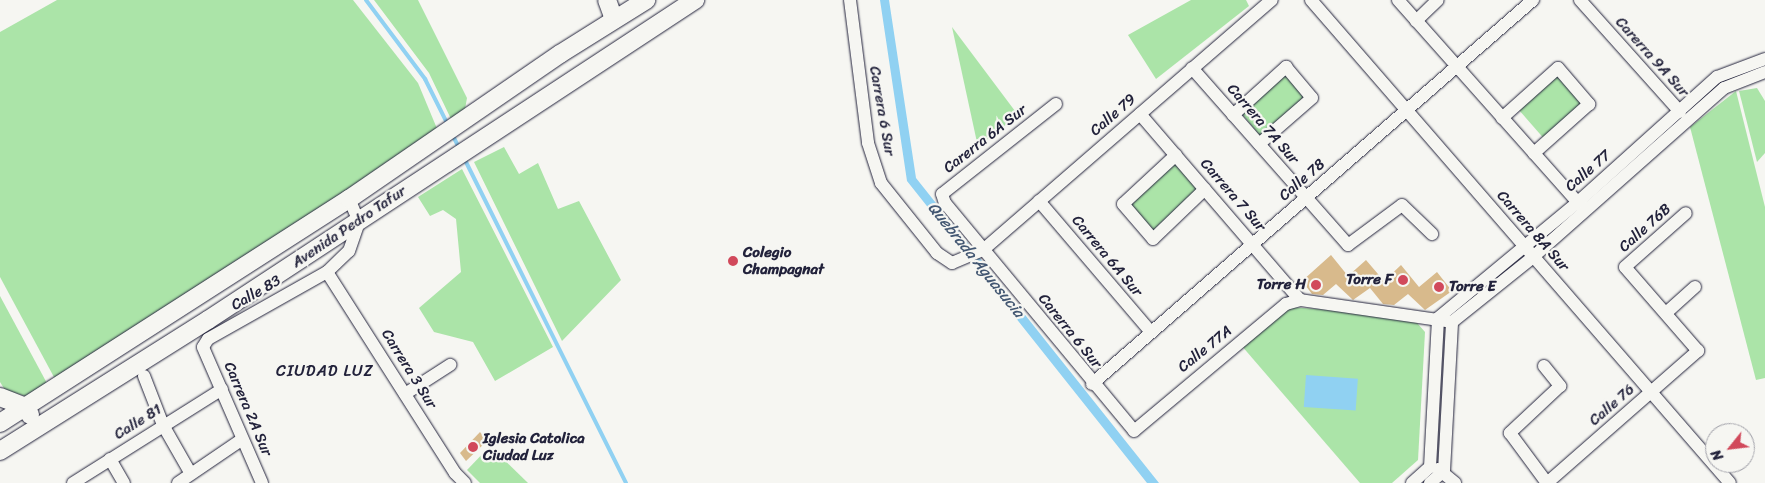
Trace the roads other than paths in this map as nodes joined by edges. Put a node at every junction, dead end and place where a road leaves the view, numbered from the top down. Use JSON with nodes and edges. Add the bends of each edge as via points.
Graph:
{"nodes":[{"id":1,"x":608,"y":0,"type":"edge"},
{"id":2,"x":695,"y":0,"type":"edge"},
{"id":3,"x":850,"y":0,"type":"edge"},
{"id":4,"x":1272,"y":0,"type":"edge"},
{"id":5,"x":1311,"y":0,"type":"edge"},
{"id":6,"x":1398,"y":0,"type":"edge"},
{"id":7,"x":1438,"y":0,"type":"edge"},
{"id":8,"x":1533,"y":0,"type":"edge"},
{"id":9,"x":1580,"y":0,"type":"edge"},
{"id":10,"x":636,"y":3,"type":"edge"},
{"id":11,"x":614,"y":19,"type":"junction"},
{"id":12,"x":1416,"y":21,"type":"junction"},
{"id":13,"x":1765,"y":58,"type":"edge"},
{"id":14,"x":1457,"y":67,"type":"junction"},
{"id":15,"x":1192,"y":68,"type":"junction"},
{"id":16,"x":1765,"y":72,"type":"edge"},
{"id":17,"x":1056,"y":104,"type":"dead end"},
{"id":18,"x":1688,"y":109,"type":"junction"},
{"id":19,"x":1407,"y":110,"type":"junction"},
{"id":20,"x":1140,"y":114,"type":"junction"},
{"id":21,"x":1233,"y":115,"type":"junction"},
{"id":22,"x":1502,"y":118,"type":"junction"},
{"id":23,"x":1259,"y":144,"type":"junction"},
{"id":24,"x":1534,"y":153,"type":"junction"},
{"id":25,"x":1176,"y":155,"type":"junction"},
{"id":26,"x":1205,"y":189,"type":"junction"},
{"id":27,"x":1306,"y":198,"type":"junction"},
{"id":28,"x":349,"y":200,"type":"junction"},
{"id":29,"x":1039,"y":201,"type":"junction"},
{"id":30,"x":1582,"y":207,"type":"junction"},
{"id":31,"x":1686,"y":213,"type":"dead end"},
{"id":32,"x":359,"y":222,"type":"junction"},
{"id":33,"x":1432,"y":234,"type":"dead end"},
{"id":34,"x":1254,"y":243,"type":"junction"},
{"id":35,"x":980,"y":252,"type":"junction"},
{"id":36,"x":1529,"y":252,"type":"junction"},
{"id":37,"x":327,"y":272,"type":"junction"},
{"id":38,"x":1695,"y":287,"type":"dead end"},
{"id":39,"x":1300,"y":300,"type":"junction"},
{"id":40,"x":1666,"y":313,"type":"junction"},
{"id":41,"x":1438,"y":318,"type":"junction"},
{"id":42,"x":1452,"y":322,"type":"junction"},
{"id":43,"x":1151,"y":332,"type":"junction"},
{"id":44,"x":204,"y":347,"type":"joint"},
{"id":45,"x":450,"y":365,"type":"dead end"},
{"id":46,"x":1544,"y":366,"type":"dead end"},
{"id":47,"x":144,"y":376,"type":"dead end"},
{"id":48,"x":1092,"y":384,"type":"junction"},
{"id":49,"x":222,"y":389,"type":"junction"},
{"id":50,"x":1652,"y":392,"type":"junction"},
{"id":51,"x":406,"y":394,"type":"junction"},
{"id":52,"x":0,"y":397,"type":"edge"},
{"id":53,"x":26,"y":407,"type":"junction"},
{"id":54,"x":0,"y":423,"type":"edge"},
{"id":55,"x":164,"y":425,"type":"junction"},
{"id":56,"x":38,"y":428,"type":"junction"},
{"id":57,"x":1134,"y":430,"type":"joint"},
{"id":58,"x":241,"y":440,"type":"junction"},
{"id":59,"x":0,"y":451,"type":"edge"},
{"id":60,"x":110,"y":459,"type":"junction"},
{"id":61,"x":1430,"y":467,"type":"junction"},
{"id":62,"x":1444,"y":471,"type":"junction"},
{"id":63,"x":191,"y":474,"type":"junction"},
{"id":64,"x":451,"y":478,"type":"edge"},
{"id":65,"x":73,"y":483,"type":"edge"},
{"id":66,"x":124,"y":483,"type":"edge"},
{"id":67,"x":178,"y":483,"type":"edge"},
{"id":68,"x":262,"y":483,"type":"edge"},
{"id":69,"x":465,"y":483,"type":"edge"},
{"id":70,"x":1412,"y":483,"type":"edge"},
{"id":71,"x":1430,"y":483,"type":"edge"},
{"id":72,"x":1455,"y":483,"type":"edge"},
{"id":73,"x":1547,"y":483,"type":"edge"},
{"id":74,"x":1730,"y":483,"type":"edge"}],
"edges":[{"from":1,"to":11,"type":"main road"},
{"from":2,"to":32,"type":"main road","name":"Avenida Pedro Tafur","via":[[479,139]]},
{"from":3,"to":35,"type":"street","name":"Carrera 6 Sur","via":[[868,143],[881,183],[937,253],[952,262]]},
{"from":4,"to":15,"type":"street","name":"Calle 79"},
{"from":5,"to":19,"type":"street","name":"Carrera 8A Sur"},
{"from":6,"to":12,"type":"street"},
{"from":7,"to":12,"type":"street"},
{"from":8,"to":14,"type":"street","name":"Calle 78"},
{"from":9,"to":18,"type":"street","name":"Carerra 9A Sur"},
{"from":10,"to":11,"type":"main road","name":"Avenida Pedro Tafur"},
{"from":11,"to":28,"type":"main road","name":"Avenida Pedro Tafur"},
{"from":12,"to":14,"type":"street"},
{"from":13,"to":18,"type":"street","name":"Calle 77","via":[[1717,77]]},
{"from":14,"to":19,"type":"street","name":"Calle 78"},
{"from":14,"to":22,"type":"street"},
{"from":15,"to":20,"type":"street","name":"Calle 79"},
{"from":15,"to":21,"type":"street","name":"Carrera 7A Sur"},
{"from":16,"to":18,"type":"street","name":"Calle 77","via":[[1724,88]]},
{"from":17,"to":35,"type":"street","name":"Carerra 6A Sur","via":[[942,194]]},
{"from":18,"to":30,"type":"street","name":"Calle 77"},
{"from":19,"to":27,"type":"street","name":"Calle 78"},
{"from":19,"to":36,"type":"street","name":"Carrera 8A Sur"},
{"from":20,"to":25,"type":"street","name":"Carrera 7 Sur"},
{"from":20,"to":29,"type":"street","name":"Calle 79"},
{"from":21,"to":23,"type":"street","name":"Carrera 7A Sur"},
{"from":21,"to":23,"type":"street","via":[[1286,67],[1312,98]]},
{"from":22,"to":24,"type":"street"},
{"from":22,"to":24,"type":"street","via":[[1558,68],[1589,104]]},
{"from":23,"to":27,"type":"street","name":"Carrera 7A Sur"},
{"from":24,"to":30,"type":"street"},
{"from":25,"to":26,"type":"street","name":"Carrera 7 Sur"},
{"from":25,"to":26,"type":"street","via":[[1123,204],[1153,239]]},
{"from":26,"to":34,"type":"street","name":"Carrera 7 Sur"},
{"from":27,"to":33,"type":"street","name":"Carrera 7A Sur","via":[[1348,245],[1402,205]]},
{"from":27,"to":34,"type":"street","name":"Calle 78"},
{"from":28,"to":32,"type":"street"},
{"from":28,"to":53,"type":"main road","name":"Avenida Pedro Tafur"},
{"from":29,"to":35,"type":"street","name":"Calle 79"},
{"from":29,"to":43,"type":"street","name":"Carrera 6A Sur"},
{"from":30,"to":36,"type":"street","name":"Calle 77"},
{"from":31,"to":40,"type":"street","name":"Calle 76B","via":[[1626,267]]},
{"from":32,"to":37,"type":"street","name":"Calle 83","via":[[349,251]]},
{"from":32,"to":56,"type":"main road","name":"Avenida Pedro Tafur"},
{"from":34,"to":39,"type":"street","name":"Carrera 7 Sur"},
{"from":34,"to":43,"type":"street","name":"Calle 78"},
{"from":35,"to":48,"type":"street","name":"Carerra 6 Sur"},
{"from":36,"to":41,"type":"street","name":"Calle 77"},
{"from":36,"to":42,"type":"street","name":"Calle 77"},
{"from":36,"to":50,"type":"street","name":"Carrera 8A Sur"},
{"from":37,"to":44,"type":"street","name":"Calle 83","via":[[208,339]]},
{"from":37,"to":51,"type":"street","name":"Carrera 3 Sur"},
{"from":38,"to":40,"type":"street"},
{"from":39,"to":41,"type":"street"},
{"from":39,"to":57,"type":"street","name":"Calle 77A","via":[[1286,304]]},
{"from":40,"to":50,"type":"street","name":"Calle 76","via":[[1698,351]]},
{"from":41,"to":42,"type":"street"},
{"from":41,"to":61,"type":"street"},
{"from":42,"to":62,"type":"street"},
{"from":43,"to":48,"type":"street","name":"Calle 78"},
{"from":44,"to":49,"type":"street","name":"Carrera 2A Sur"},
{"from":45,"to":51,"type":"street"},
{"from":46,"to":73,"type":"street","via":[[1560,386],[1511,429],[1510,438]]},
{"from":47,"to":55,"type":"street"},
{"from":48,"to":57,"type":"street","name":"Carerra 6 Sur"},
{"from":49,"to":55,"type":"street","name":"Calle 81"},
{"from":49,"to":58,"type":"street","name":"Carrera 2A Sur"},
{"from":50,"to":73,"type":"street","name":"Calle 76"},
{"from":50,"to":74,"type":"street","name":"Carrera 8A Sur"},
{"from":51,"to":64,"type":"street","name":"Carrera 3 Sur"},
{"from":52,"to":53,"type":"main road"},
{"from":53,"to":54,"type":"main road","name":"Avenida Pedro Tafur"},
{"from":53,"to":56,"type":"main road"},
{"from":55,"to":60,"type":"street","name":"Calle 81"},
{"from":55,"to":63,"type":"street"},
{"from":56,"to":59,"type":"main road","name":"Avenida Pedro Tafur"},
{"from":58,"to":63,"type":"street"},
{"from":58,"to":68,"type":"street","name":"Carrera 2A Sur"},
{"from":60,"to":65,"type":"street","name":"Calle 81"},
{"from":60,"to":66,"type":"street"},
{"from":61,"to":62,"type":"street"},
{"from":61,"to":70,"type":"street"},
{"from":62,"to":71,"type":"street"},
{"from":62,"to":72,"type":"street"},
{"from":63,"to":67,"type":"street"},
{"from":64,"to":69,"type":"street","name":"Carrera 3 Sur"}]}
